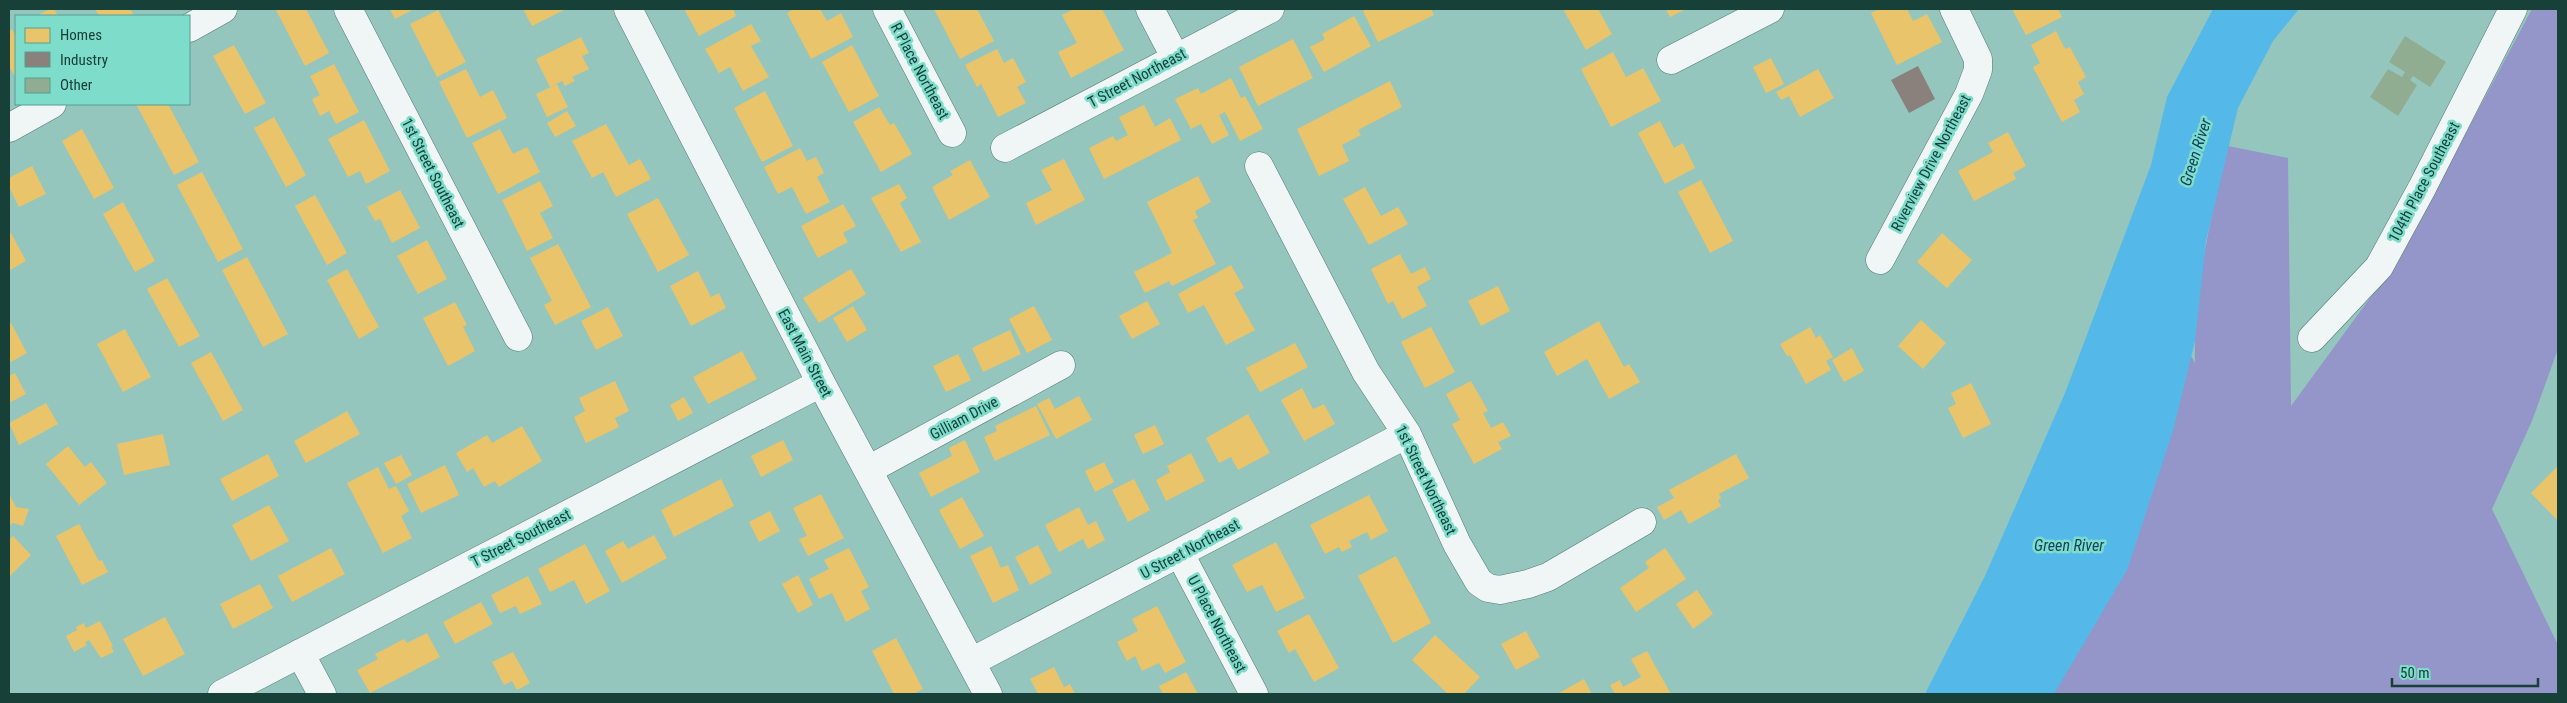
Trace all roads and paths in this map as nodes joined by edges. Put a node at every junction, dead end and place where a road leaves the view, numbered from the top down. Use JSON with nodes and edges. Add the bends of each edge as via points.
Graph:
{"nodes":[{"id":1,"x":223,"y":9,"type":"edge"},
{"id":2,"x":348,"y":9,"type":"edge"},
{"id":3,"x":628,"y":9,"type":"edge"},
{"id":4,"x":887,"y":9,"type":"edge"},
{"id":5,"x":1150,"y":9,"type":"edge"},
{"id":6,"x":1270,"y":9,"type":"edge"},
{"id":7,"x":1770,"y":9,"type":"edge"},
{"id":8,"x":1954,"y":9,"type":"edge"},
{"id":9,"x":2513,"y":9,"type":"edge"},
{"id":10,"x":190,"y":27,"type":"edge"},
{"id":11,"x":1175,"y":57,"type":"junction"},
{"id":12,"x":1671,"y":60,"type":"dead end"},
{"id":13,"x":50,"y":105,"type":"edge"},
{"id":14,"x":9,"y":128,"type":"edge"},
{"id":15,"x":952,"y":133,"type":"dead end"},
{"id":16,"x":1005,"y":148,"type":"dead end"},
{"id":17,"x":1259,"y":166,"type":"dead end"},
{"id":18,"x":1880,"y":260,"type":"dead end"},
{"id":19,"x":518,"y":336,"type":"dead end"},
{"id":20,"x":2312,"y":338,"type":"dead end"},
{"id":21,"x":1061,"y":365,"type":"dead end"},
{"id":22,"x":821,"y":383,"type":"junction"},
{"id":23,"x":1407,"y":434,"type":"junction"},
{"id":24,"x":868,"y":470,"type":"junction"},
{"id":25,"x":1642,"y":522,"type":"dead end"},
{"id":26,"x":1180,"y":554,"type":"junction"},
{"id":27,"x":300,"y":653,"type":"junction"},
{"id":28,"x":971,"y":662,"type":"junction"},
{"id":29,"x":222,"y":694,"type":"edge"},
{"id":30,"x":322,"y":694,"type":"edge"},
{"id":31,"x":988,"y":694,"type":"edge"},
{"id":32,"x":1254,"y":694,"type":"edge"}],
"edges":[{"from":1,"to":10,"type":"street"},
{"from":2,"to":19,"type":"street","name":"1st Street Southeast"},
{"from":3,"to":22,"type":"street","name":"East Main Street"},
{"from":4,"to":15,"type":"street","name":"R Place Northeast"},
{"from":5,"to":11,"type":"street"},
{"from":6,"to":11,"type":"street","name":"T Street Northeast"},
{"from":7,"to":12,"type":"street"},
{"from":8,"to":18,"type":"street","name":"Riverview Drive Northeast","via":[[1979,65],[1969,94]]},
{"from":9,"to":20,"type":"street","name":"104th Place Southeast","via":[[2379,267]]},
{"from":11,"to":16,"type":"street","name":"T Street Northeast"},
{"from":13,"to":14,"type":"street"},
{"from":17,"to":23,"type":"street","name":"1st Street Northeast","via":[[1366,372]]},
{"from":21,"to":24,"type":"street","name":"Gilliam Drive"},
{"from":22,"to":24,"type":"street","name":"East Main Street"},
{"from":22,"to":27,"type":"street","name":"T Street Southeast"},
{"from":23,"to":25,"type":"street","name":"1st Street Northeast","via":[[1472,572],[1488,588],[1513,588],[1548,576]]},
{"from":23,"to":26,"type":"street","name":"U Street Northeast"},
{"from":24,"to":28,"type":"street","name":"East Main Street"},
{"from":26,"to":28,"type":"street","name":"U Street Northeast"},
{"from":26,"to":32,"type":"street","name":"U Place Northeast"},
{"from":27,"to":29,"type":"street","name":"T Street Southeast"},
{"from":27,"to":30,"type":"street"},
{"from":28,"to":31,"type":"street","name":"East Main Street"}]}
